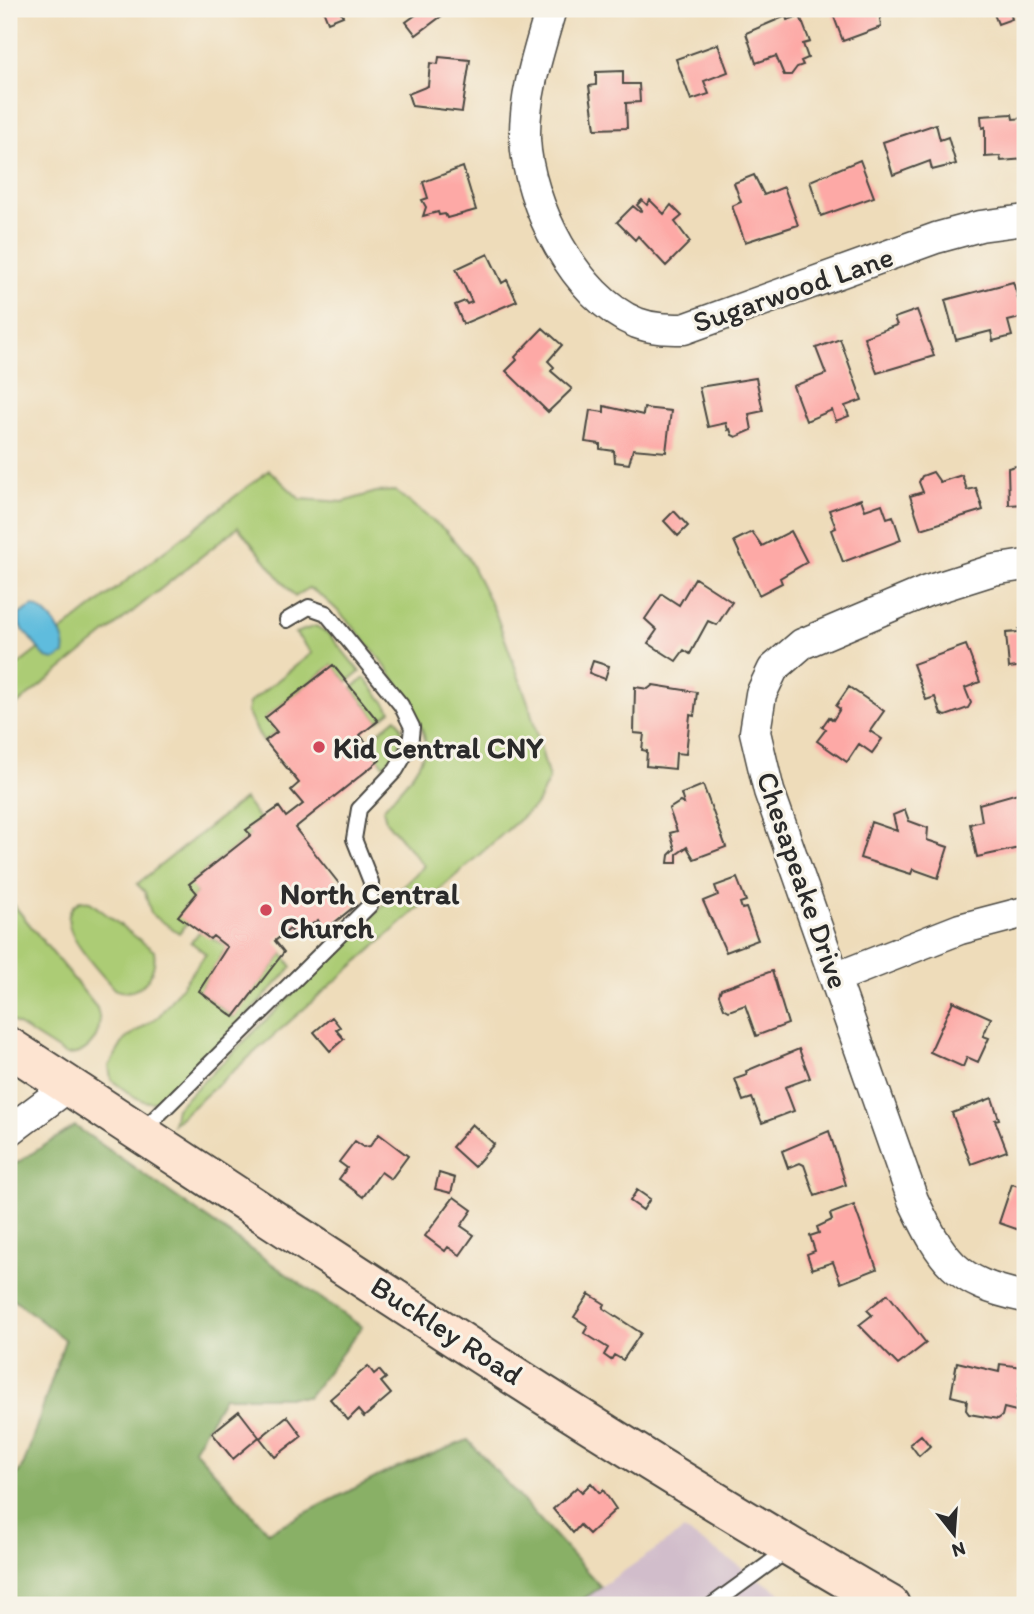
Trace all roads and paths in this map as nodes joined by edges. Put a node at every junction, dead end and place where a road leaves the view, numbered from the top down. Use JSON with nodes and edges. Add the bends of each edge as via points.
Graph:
{"nodes":[{"id":1,"x":551,"y":9,"type":"edge"},
{"id":2,"x":1025,"y":220,"type":"edge"},
{"id":3,"x":1025,"y":565,"type":"edge"},
{"id":4,"x":287,"y":620,"type":"dead end"},
{"id":5,"x":1025,"y":912,"type":"edge"},
{"id":6,"x":835,"y":978,"type":"junction"},
{"id":7,"x":9,"y":1047,"type":"edge"},
{"id":8,"x":69,"y":1086,"type":"junction"},
{"id":9,"x":9,"y":1131,"type":"edge"},
{"id":10,"x":141,"y":1132,"type":"junction"},
{"id":11,"x":1025,"y":1297,"type":"edge"},
{"id":12,"x":790,"y":1548,"type":"junction"},
{"id":13,"x":712,"y":1605,"type":"edge"},
{"id":14,"x":890,"y":1605,"type":"edge"}],
"edges":[{"from":1,"to":2,"type":"street","name":"Sugarwood Lane","via":[[530,82],[525,140],[537,195],[573,269],[599,298],[636,322],[684,329],[936,238]]},
{"from":3,"to":6,"type":"street","name":"Chesapeake Drive","via":[[993,570],[927,592],[802,644],[773,669],[761,694],[755,732],[769,791]]},
{"from":4,"to":10,"type":"lane","via":[[309,607],[326,613],[401,705],[412,727],[410,746],[396,769],[359,809],[354,839],[371,882],[370,905]]},
{"from":5,"to":6,"type":"street","via":[[960,929]]},
{"from":6,"to":11,"type":"street","name":"Chesapeake Drive","via":[[914,1200],[937,1250],[959,1273]]},
{"from":7,"to":8,"type":"street","name":"Buckley Road"},
{"from":8,"to":9,"type":"street"},
{"from":8,"to":10,"type":"street","name":"Buckley Road"},
{"from":10,"to":12,"type":"street","name":"Buckley Road"},
{"from":12,"to":13,"type":"lane"},
{"from":12,"to":14,"type":"street","name":"Buckley Road"}]}
